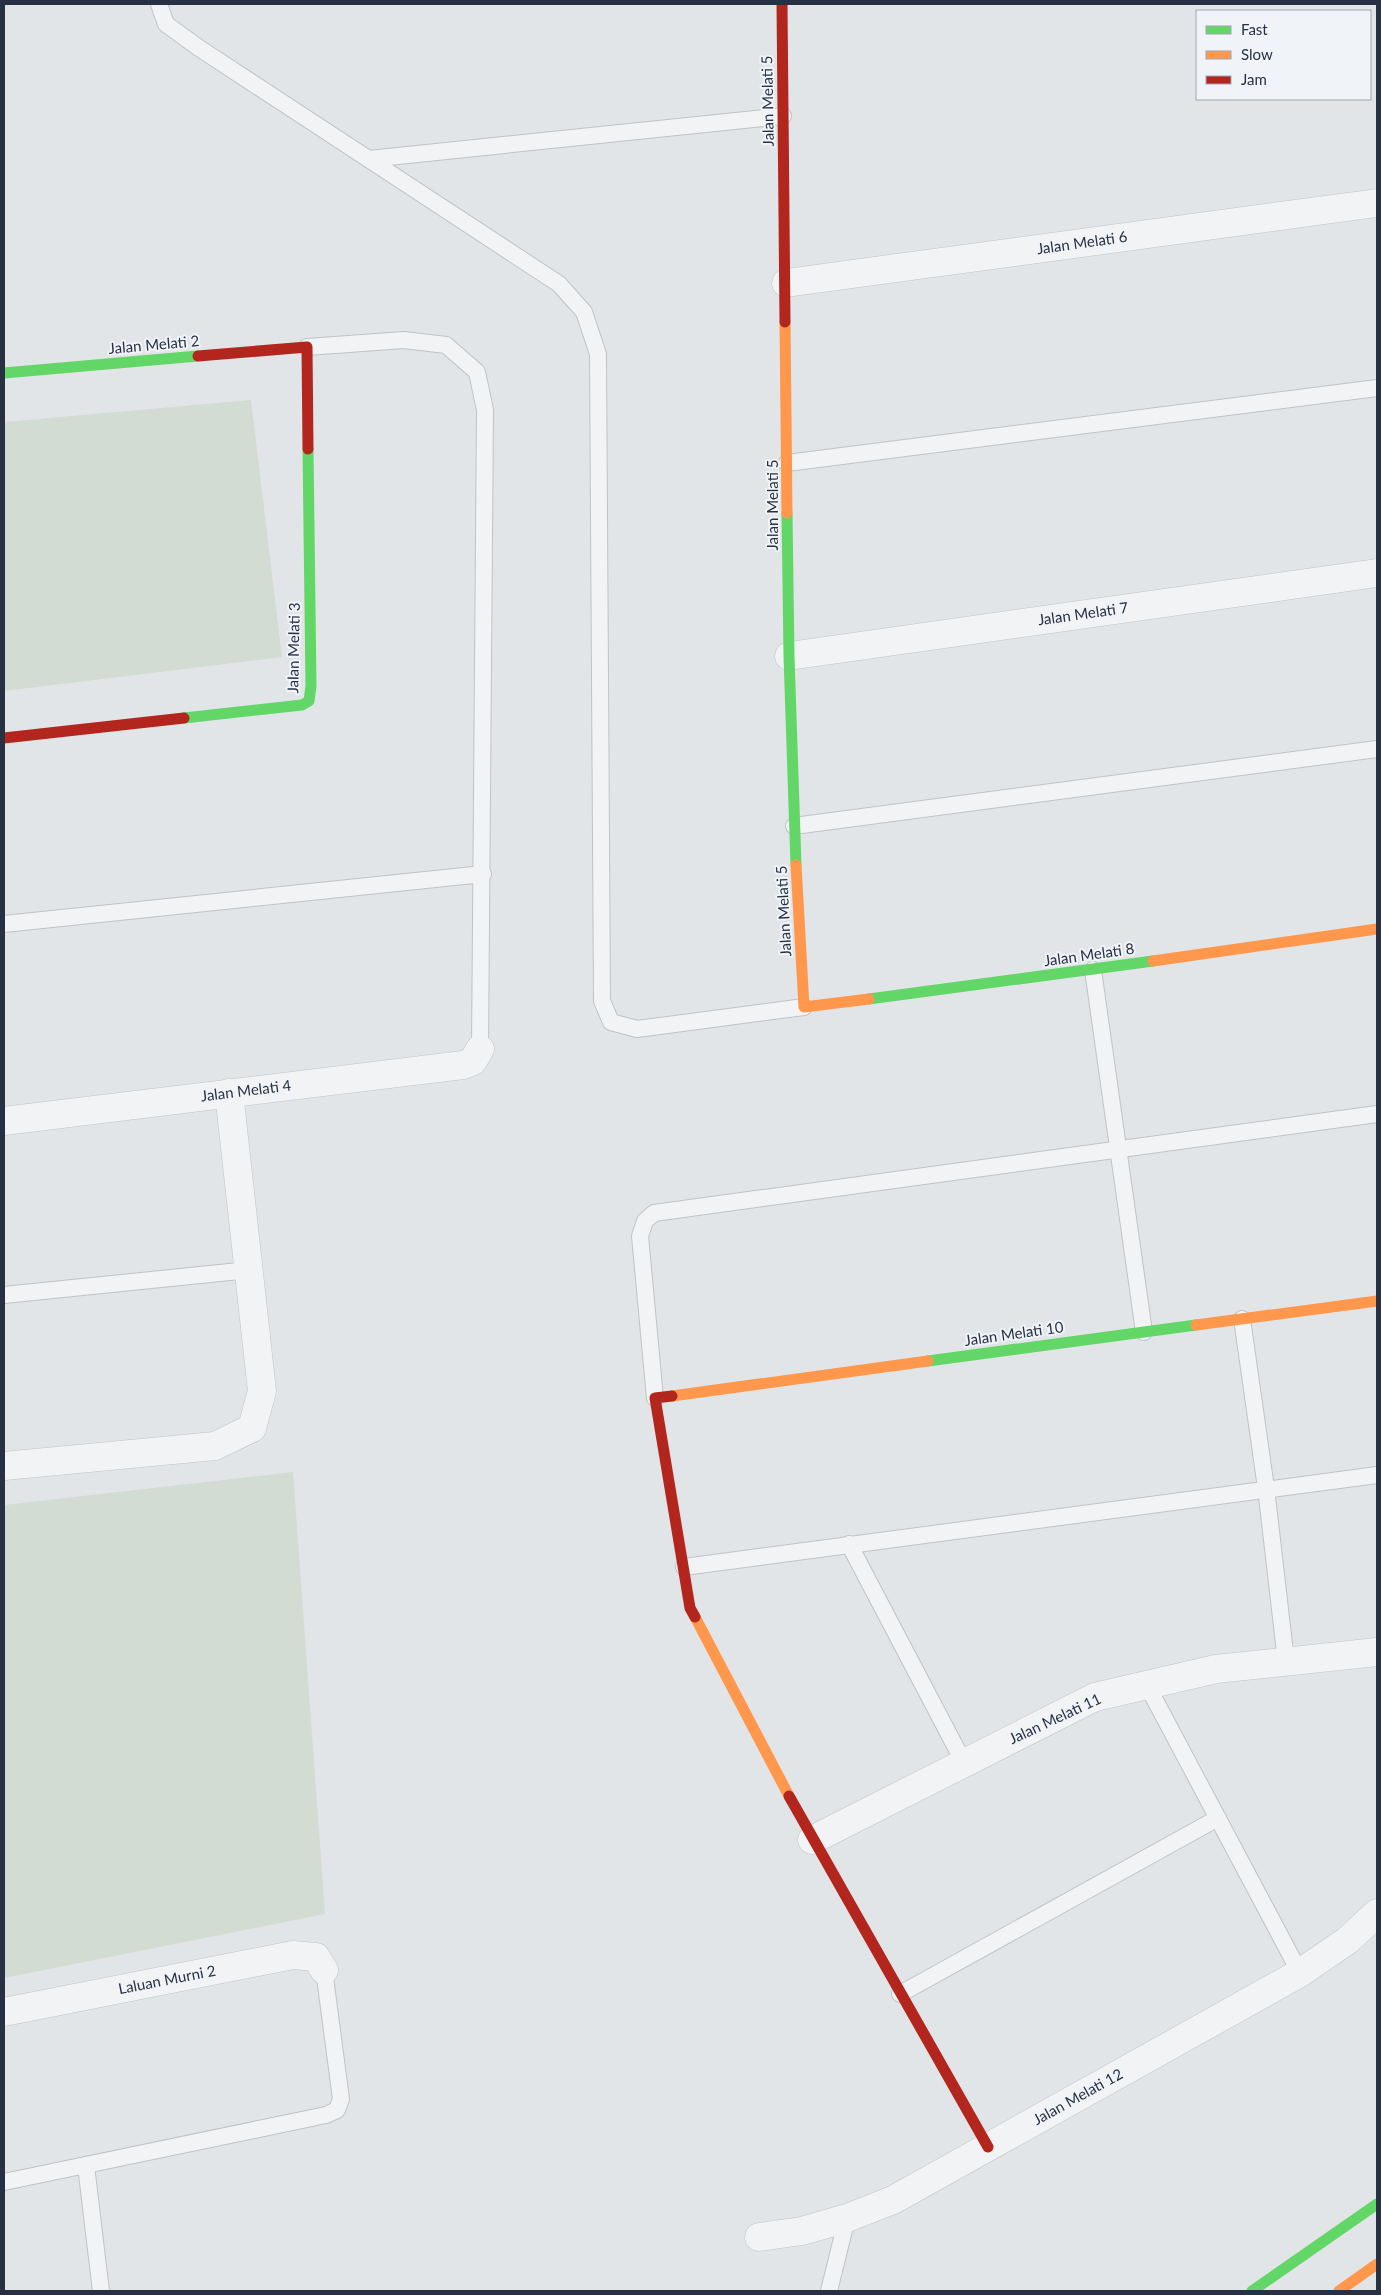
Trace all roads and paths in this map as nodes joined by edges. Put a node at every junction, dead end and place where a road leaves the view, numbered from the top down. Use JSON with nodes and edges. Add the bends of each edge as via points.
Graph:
{"nodes":[{"id":1,"x":159,"y":4,"type":"edge"},
{"id":2,"x":782,"y":4,"type":"edge"},
{"id":3,"x":783,"y":116,"type":"junction"},
{"id":4,"x":369,"y":159,"type":"junction"},
{"id":5,"x":1377,"y":203,"type":"edge"},
{"id":6,"x":786,"y":283,"type":"junction"},
{"id":7,"x":308,"y":347,"type":"junction"},
{"id":8,"x":4,"y":373,"type":"edge"},
{"id":9,"x":1377,"y":388,"type":"edge"},
{"id":10,"x":787,"y":462,"type":"junction"},
{"id":11,"x":1377,"y":573,"type":"edge"},
{"id":12,"x":789,"y":656,"type":"junction"},
{"id":13,"x":4,"y":738,"type":"edge"},
{"id":14,"x":1377,"y":749,"type":"edge"},
{"id":15,"x":794,"y":826,"type":"junction"},
{"id":16,"x":483,"y":874,"type":"junction"},
{"id":17,"x":4,"y":924,"type":"edge"},
{"id":18,"x":1377,"y":929,"type":"edge"},
{"id":19,"x":1093,"y":970,"type":"junction"},
{"id":20,"x":804,"y":1007,"type":"junction"},
{"id":21,"x":480,"y":1049,"type":"joint"},
{"id":22,"x":229,"y":1093,"type":"junction"},
{"id":23,"x":1377,"y":1114,"type":"edge"},
{"id":24,"x":4,"y":1121,"type":"edge"},
{"id":25,"x":1118,"y":1150,"type":"junction"},
{"id":26,"x":249,"y":1270,"type":"junction"},
{"id":27,"x":4,"y":1295,"type":"edge"},
{"id":28,"x":1377,"y":1301,"type":"edge"},
{"id":29,"x":1242,"y":1319,"type":"junction"},
{"id":30,"x":1144,"y":1332,"type":"junction"},
{"id":31,"x":655,"y":1398,"type":"junction"},
{"id":32,"x":4,"y":1466,"type":"edge"},
{"id":33,"x":1377,"y":1475,"type":"edge"},
{"id":34,"x":1266,"y":1488,"type":"junction"},
{"id":35,"x":849,"y":1544,"type":"junction"},
{"id":36,"x":684,"y":1566,"type":"junction"},
{"id":37,"x":1377,"y":1652,"type":"edge"},
{"id":38,"x":1286,"y":1661,"type":"junction"},
{"id":39,"x":1148,"y":1684,"type":"junction"},
{"id":40,"x":964,"y":1763,"type":"junction"},
{"id":41,"x":1218,"y":1818,"type":"junction"},
{"id":42,"x":812,"y":1840,"type":"junction"},
{"id":43,"x":1377,"y":1913,"type":"edge"},
{"id":44,"x":324,"y":1970,"type":"joint"},
{"id":45,"x":1300,"y":1973,"type":"junction"},
{"id":46,"x":900,"y":1994,"type":"junction"},
{"id":47,"x":4,"y":2012,"type":"edge"},
{"id":48,"x":988,"y":2147,"type":"junction"},
{"id":49,"x":86,"y":2166,"type":"junction"},
{"id":50,"x":4,"y":2182,"type":"edge"},
{"id":51,"x":1377,"y":2204,"type":"edge"},
{"id":52,"x":847,"y":2218,"type":"junction"},
{"id":53,"x":759,"y":2237,"type":"dead end"},
{"id":54,"x":1377,"y":2264,"type":"edge"},
{"id":55,"x":101,"y":2291,"type":"edge"},
{"id":56,"x":828,"y":2291,"type":"edge"},
{"id":57,"x":1252,"y":2291,"type":"edge"},
{"id":58,"x":1339,"y":2291,"type":"edge"}],
"edges":[{"from":1,"to":4,"type":"lane","via":[[166,24],[198,48]]},
{"from":2,"to":3,"type":"main road","name":"Jalan Melati 5"},
{"from":3,"to":4,"type":"lane"},
{"from":3,"to":6,"type":"main road","name":"Jalan Melati 5"},
{"from":4,"to":20,"type":"lane","via":[[560,284],[584,312],[598,354],[602,1001],[612,1022],[637,1029]]},
{"from":5,"to":6,"type":"street","name":"Jalan Melati 6"},
{"from":6,"to":10,"type":"main road","name":"Jalan Melati 5"},
{"from":7,"to":8,"type":"main road","name":"Jalan Melati 2"},
{"from":7,"to":13,"type":"main road","name":"Jalan Melati 3","via":[[311,686],[307,703]]},
{"from":7,"to":16,"type":"lane","via":[[404,340],[446,345],[477,372],[485,410]]},
{"from":9,"to":10,"type":"lane"},
{"from":10,"to":12,"type":"main road","name":"Jalan Melati 5"},
{"from":11,"to":12,"type":"street","name":"Jalan Melati 7"},
{"from":12,"to":15,"type":"main road","name":"Jalan Melati 5"},
{"from":14,"to":15,"type":"lane"},
{"from":15,"to":20,"type":"main road","name":"Jalan Melati 5"},
{"from":16,"to":17,"type":"lane"},
{"from":16,"to":21,"type":"lane"},
{"from":18,"to":19,"type":"main road","name":"Jalan Melati 8"},
{"from":19,"to":20,"type":"main road","name":"Jalan Melati 8"},
{"from":19,"to":25,"type":"lane"},
{"from":21,"to":22,"type":"street","name":"Jalan Melati 4","via":[[473,1061],[463,1065]]},
{"from":22,"to":24,"type":"street","name":"Jalan Melati 4"},
{"from":22,"to":26,"type":"street"},
{"from":23,"to":25,"type":"lane"},
{"from":25,"to":30,"type":"lane"},
{"from":25,"to":31,"type":"lane","via":[[654,1213],[645,1221],[640,1236]]},
{"from":26,"to":27,"type":"lane"},
{"from":26,"to":32,"type":"street","via":[[262,1391],[252,1428],[215,1446]]},
{"from":28,"to":29,"type":"main road","name":"Jalan Melati 10"},
{"from":29,"to":30,"type":"main road","name":"Jalan Melati 10"},
{"from":29,"to":34,"type":"lane"},
{"from":30,"to":31,"type":"main road","name":"Jalan Melati 10"},
{"from":31,"to":36,"type":"main road"},
{"from":33,"to":34,"type":"lane"},
{"from":34,"to":35,"type":"lane"},
{"from":34,"to":38,"type":"lane"},
{"from":35,"to":36,"type":"lane"},
{"from":35,"to":40,"type":"lane"},
{"from":36,"to":42,"type":"main road","via":[[690,1608]]},
{"from":37,"to":38,"type":"street","name":"Jalan Melati 11"},
{"from":38,"to":39,"type":"street","name":"Jalan Melati 11","via":[[1216,1669]]},
{"from":39,"to":40,"type":"street","name":"Jalan Melati 11","via":[[1095,1697]]},
{"from":39,"to":41,"type":"lane"},
{"from":40,"to":42,"type":"street","name":"Jalan Melati 11"},
{"from":41,"to":45,"type":"lane"},
{"from":41,"to":46,"type":"lane"},
{"from":42,"to":46,"type":"main road"},
{"from":43,"to":45,"type":"street","name":"Jalan Melati 12","via":[[1348,1940]]},
{"from":44,"to":47,"type":"street","name":"Laluan Murni 2","via":[[316,1957],[293,1955]]},
{"from":44,"to":49,"type":"lane","via":[[341,2098],[337,2110]]},
{"from":45,"to":48,"type":"street","name":"Jalan Melati 12"},
{"from":46,"to":48,"type":"main road"},
{"from":48,"to":52,"type":"street","name":"Jalan Melati 12","via":[[893,2200]]},
{"from":49,"to":50,"type":"lane"},
{"from":49,"to":55,"type":"lane"},
{"from":51,"to":57,"type":"main road"},
{"from":52,"to":53,"type":"street","name":"Jalan Melati 12","via":[[802,2232]]},
{"from":52,"to":56,"type":"lane"},
{"from":54,"to":58,"type":"main road"}]}
